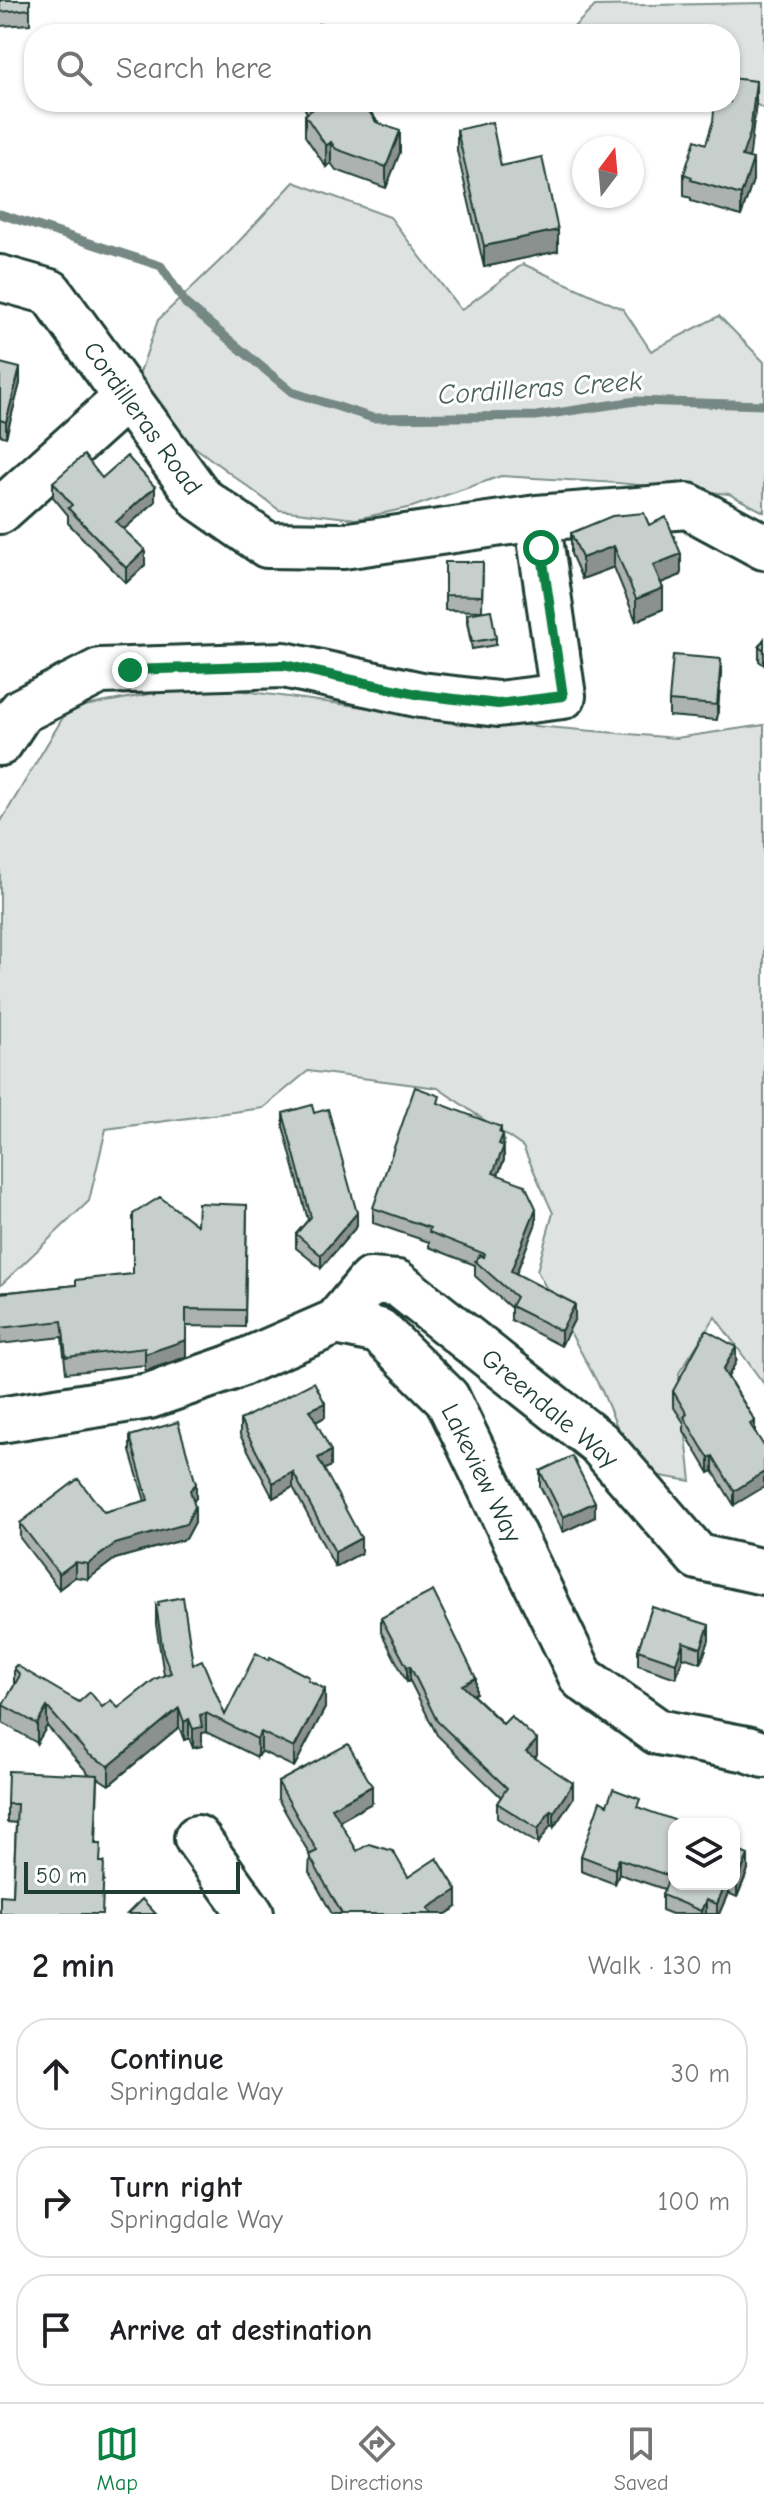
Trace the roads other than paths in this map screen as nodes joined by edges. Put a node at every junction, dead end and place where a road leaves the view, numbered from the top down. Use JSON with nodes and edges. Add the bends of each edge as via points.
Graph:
{"nodes":[{"id":1,"x":0,"y":278,"type":"edge"},
{"id":2,"x":127,"y":397,"type":"junction"},
{"id":3,"x":0,"y":511,"type":"edge"},
{"id":4,"x":537,"y":518,"type":"junction"},
{"id":5,"x":764,"y":547,"type":"edge"},
{"id":6,"x":0,"y":743,"type":"edge"},
{"id":7,"x":336,"y":1322,"type":"junction"},
{"id":8,"x":0,"y":1420,"type":"edge"},
{"id":9,"x":764,"y":1572,"type":"edge"},
{"id":10,"x":764,"y":1755,"type":"edge"},
{"id":11,"x":197,"y":1838,"type":"dead end"},
{"id":12,"x":251,"y":1914,"type":"edge"}],
"edges":[{"from":1,"to":2,"type":"street","name":"Cordilleras Road","via":[[50,292]]},
{"from":2,"to":3,"type":"street"},
{"from":2,"to":4,"type":"street","name":"Cordilleras Road","via":[[201,499],[267,545],[343,546]]},
{"from":4,"to":5,"type":"street","name":"Cordilleras Road","via":[[688,506]]},
{"from":4,"to":6,"type":"street","via":[[563,696],[498,704],[421,695],[284,665],[100,671],[21,711]]},
{"from":7,"to":8,"type":"street","via":[[149,1396]]},
{"from":7,"to":9,"type":"street","name":"Greendale Way","via":[[370,1281],[397,1283],[599,1443],[698,1557]]},
{"from":7,"to":10,"type":"street","name":"Lakeview Way","via":[[379,1331],[447,1398],[582,1678],[658,1732]]},
{"from":11,"to":12,"type":"street"}]}
